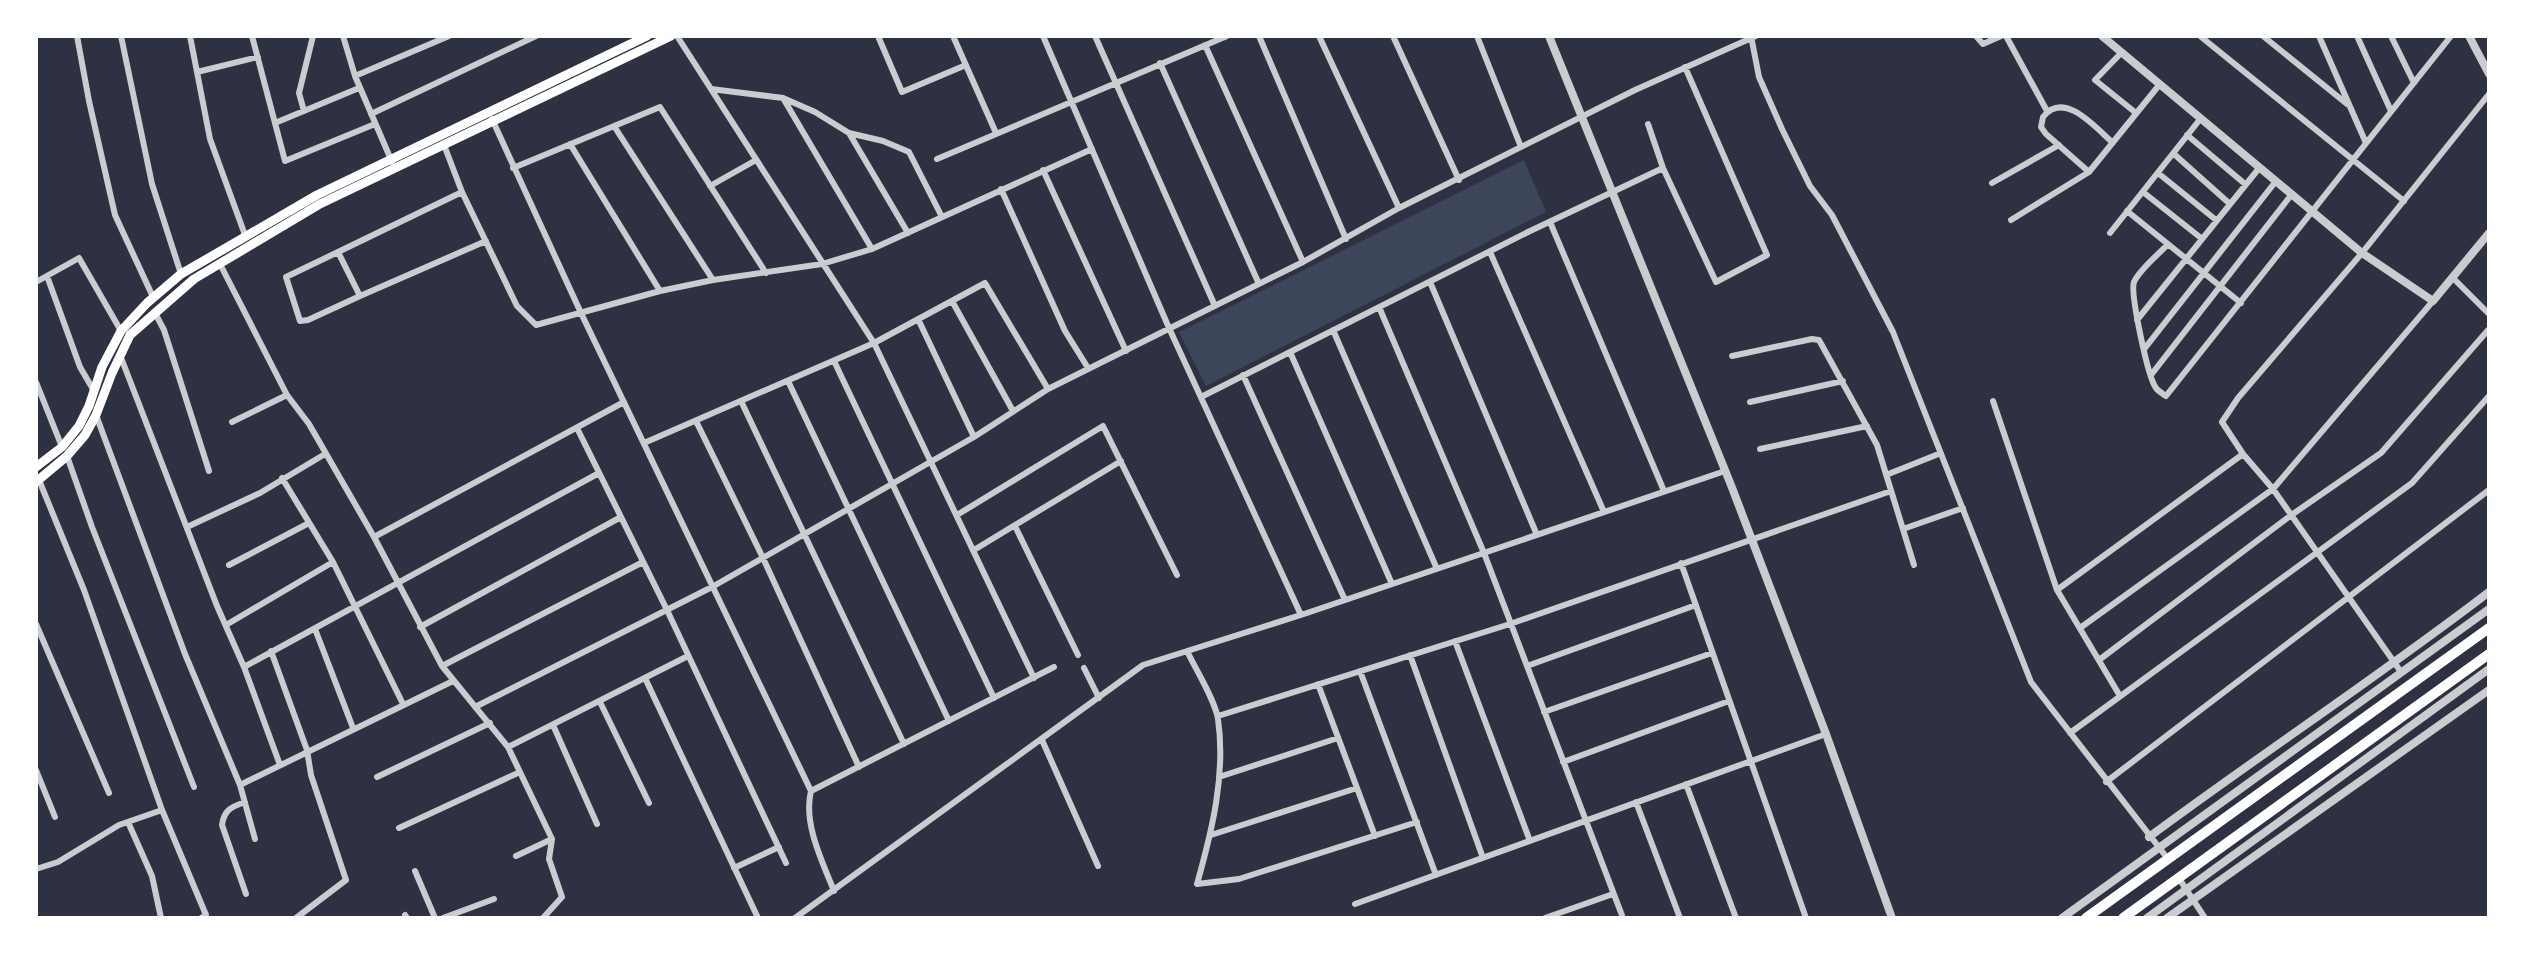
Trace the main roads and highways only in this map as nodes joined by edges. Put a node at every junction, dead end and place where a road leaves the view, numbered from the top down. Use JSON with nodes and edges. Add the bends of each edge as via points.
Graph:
{"nodes":[{"id":1,"x":647,"y":36,"type":"edge"},
{"id":2,"x":674,"y":36,"type":"edge"},
{"id":3,"x":491,"y":117,"type":"junction"},
{"id":4,"x":392,"y":165,"type":"junction"},
{"id":5,"x":64,"y":451,"type":"junction"},
{"id":6,"x":36,"y":467,"type":"edge"},
{"id":7,"x":38,"y":481,"type":"edge"},
{"id":8,"x":2489,"y":628,"type":"edge"},
{"id":9,"x":2489,"y":654,"type":"edge"},
{"id":10,"x":2086,"y":918,"type":"edge"},
{"id":11,"x":2123,"y":918,"type":"edge"}],
"edges":[{"from":1,"to":3,"type":"main road"},
{"from":2,"to":3,"type":"main road"},
{"from":3,"to":4,"type":"main road"},
{"from":3,"to":4,"type":"main road","via":[[444,145]]},
{"from":4,"to":5,"type":"main road","via":[[194,279],[155,313],[130,335],[85,435]]},
{"from":4,"to":5,"type":"main road","via":[[317,195],[181,274],[153,297],[121,331]]},
{"from":5,"to":6,"type":"main road"},
{"from":5,"to":7,"type":"main road"},
{"from":8,"to":10,"type":"highway"},
{"from":9,"to":11,"type":"highway"}]}
